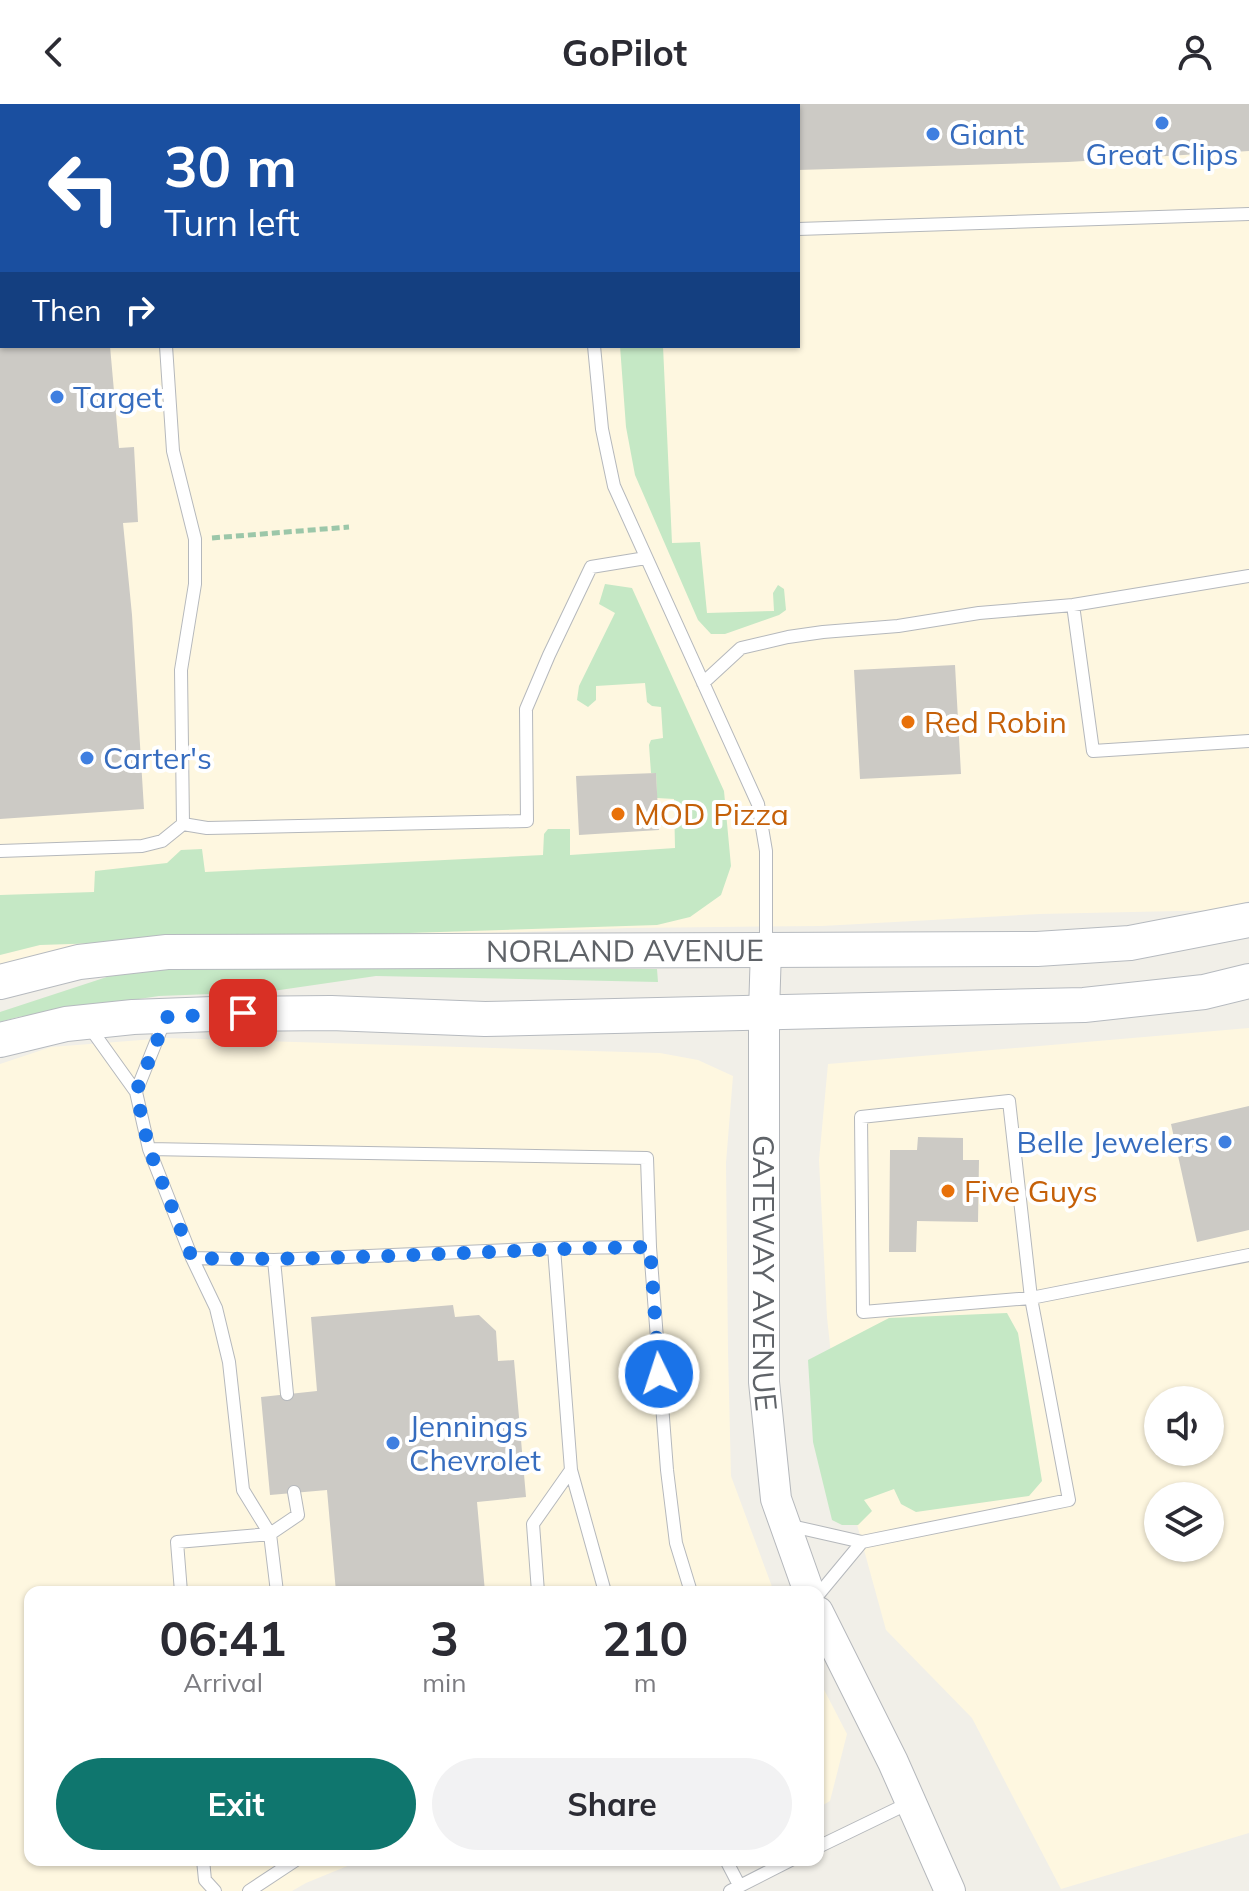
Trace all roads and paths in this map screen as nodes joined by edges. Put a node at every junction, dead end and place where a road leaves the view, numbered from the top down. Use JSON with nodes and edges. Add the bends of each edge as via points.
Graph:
{"nodes":[{"id":1,"x":1249,"y":214,"type":"edge"},
{"id":2,"x":800,"y":229,"type":"edge"},
{"id":3,"x":166,"y":348,"type":"edge"},
{"id":4,"x":594,"y":348,"type":"edge"},
{"id":5,"x":349,"y":527,"type":"dead end"},
{"id":6,"x":195,"y":539,"type":"junction"},
{"id":7,"x":646,"y":558,"type":"junction"},
{"id":8,"x":1249,"y":576,"type":"edge"},
{"id":9,"x":1073,"y":605,"type":"junction"},
{"id":10,"x":703,"y":683,"type":"junction"},
{"id":11,"x":1249,"y":741,"type":"edge"},
{"id":12,"x":183,"y":824,"type":"junction"},
{"id":13,"x":0,"y":851,"type":"edge"},
{"id":14,"x":1249,"y":920,"type":"edge"},
{"id":15,"x":766,"y":949,"type":"junction"},
{"id":16,"x":1249,"y":981,"type":"edge"},
{"id":17,"x":0,"y":982,"type":"edge"},
{"id":18,"x":764,"y":1012,"type":"junction"},
{"id":19,"x":167,"y":1017,"type":"junction"},
{"id":20,"x":86,"y":1023,"type":"junction"},
{"id":21,"x":0,"y":1040,"type":"edge"},
{"id":22,"x":136,"y":1092,"type":"junction"},
{"id":23,"x":149,"y":1149,"type":"junction"},
{"id":24,"x":650,"y":1247,"type":"junction"},
{"id":25,"x":554,"y":1248,"type":"junction"},
{"id":26,"x":1249,"y":1255,"type":"edge"},
{"id":27,"x":192,"y":1258,"type":"junction"},
{"id":28,"x":274,"y":1260,"type":"junction"},
{"id":29,"x":1031,"y":1298,"type":"junction"},
{"id":30,"x":287,"y":1394,"type":"dead end"},
{"id":31,"x":571,"y":1470,"type":"junction"},
{"id":32,"x":294,"y":1492,"type":"dead end"},
{"id":33,"x":784,"y":1524,"type":"junction"},
{"id":34,"x":270,"y":1534,"type":"junction"},
{"id":35,"x":862,"y":1542,"type":"junction"},
{"id":36,"x":181,"y":1586,"type":"edge"},
{"id":37,"x":276,"y":1586,"type":"edge"},
{"id":38,"x":538,"y":1586,"type":"edge"},
{"id":39,"x":603,"y":1586,"type":"edge"},
{"id":40,"x":689,"y":1586,"type":"edge"},
{"id":41,"x":807,"y":1586,"type":"edge"},
{"id":42,"x":824,"y":1588,"type":"edge"},
{"id":43,"x":824,"y":1624,"type":"edge"},
{"id":44,"x":911,"y":1802,"type":"junction"},
{"id":45,"x":824,"y":1844,"type":"edge"},
{"id":46,"x":204,"y":1866,"type":"edge"},
{"id":47,"x":287,"y":1866,"type":"edge"},
{"id":48,"x":728,"y":1866,"type":"edge"},
{"id":49,"x":779,"y":1866,"type":"edge"},
{"id":50,"x":735,"y":1888,"type":"edge"},
{"id":51,"x":215,"y":1891,"type":"edge"},
{"id":52,"x":249,"y":1891,"type":"edge"},
{"id":53,"x":950,"y":1891,"type":"edge"}],
"edges":[{"from":1,"to":2,"type":"lane"},
{"from":3,"to":6,"type":"lane","via":[[173,451]]},
{"from":4,"to":7,"type":"lane","via":[[614,486]]},
{"from":5,"to":6,"type":"path"},
{"from":6,"to":12,"type":"lane","via":[[195,584],[181,670]]},
{"from":7,"to":10,"type":"lane"},
{"from":7,"to":12,"type":"lane","via":[[591,567],[549,655],[526,709],[527,821],[207,828]]},
{"from":8,"to":9,"type":"lane"},
{"from":9,"to":10,"type":"lane","via":[[788,637],[741,648]]},
{"from":9,"to":11,"type":"lane","via":[[1093,751]]},
{"from":10,"to":15,"type":"lane","via":[[758,804],[766,851]]},
{"from":12,"to":13,"type":"lane","via":[[162,841],[142,846]]},
{"from":14,"to":15,"type":"main road","name":"NORLAND AVENUE","via":[[1130,943],[1037,949]]},
{"from":15,"to":17,"type":"main road","name":"NORLAND AVENUE","via":[[167,952],[79,962]]},
{"from":15,"to":18,"type":"street","name":"GATEWAY AVENUE"},
{"from":16,"to":18,"type":"main road","via":[[1204,992],[1084,1005]]},
{"from":18,"to":19,"type":"main road","via":[[485,1019],[331,1013]]},
{"from":18,"to":33,"type":"street","name":"GATEWAY AVENUE","via":[[764,1382],[776,1499]]},
{"from":19,"to":20,"type":"main road"},
{"from":19,"to":22,"type":"lane"},
{"from":20,"to":21,"type":"main road"},
{"from":20,"to":22,"type":"lane"},
{"from":22,"to":23,"type":"lane"},
{"from":23,"to":24,"type":"lane","via":[[647,1158]]},
{"from":23,"to":27,"type":"lane"},
{"from":24,"to":25,"type":"lane"},
{"from":24,"to":40,"type":"lane","via":[[667,1470],[676,1543]]},
{"from":25,"to":28,"type":"lane"},
{"from":25,"to":31,"type":"lane"},
{"from":26,"to":29,"type":"lane"},
{"from":27,"to":28,"type":"lane"},
{"from":27,"to":34,"type":"lane","via":[[216,1308],[229,1362],[243,1490]]},
{"from":28,"to":30,"type":"lane"},
{"from":29,"to":29,"type":"lane","via":[[1009,1101],[861,1117],[863,1312]]},
{"from":29,"to":35,"type":"lane","via":[[1069,1500]]},
{"from":31,"to":38,"type":"lane","via":[[533,1524]]},
{"from":31,"to":39,"type":"lane"},
{"from":32,"to":34,"type":"lane","via":[[298,1515]]},
{"from":33,"to":35,"type":"lane"},
{"from":33,"to":41,"type":"street","name":"GATEWAY AVENUE"},
{"from":34,"to":36,"type":"lane","via":[[177,1542]]},
{"from":34,"to":37,"type":"lane"},
{"from":35,"to":42,"type":"lane"},
{"from":43,"to":44,"type":"street"},
{"from":44,"to":45,"type":"lane"},
{"from":44,"to":53,"type":"street"},
{"from":46,"to":51,"type":"lane","via":[[205,1880]]},
{"from":47,"to":52,"type":"lane"},
{"from":48,"to":50,"type":"lane"},
{"from":49,"to":50,"type":"lane"}]}
